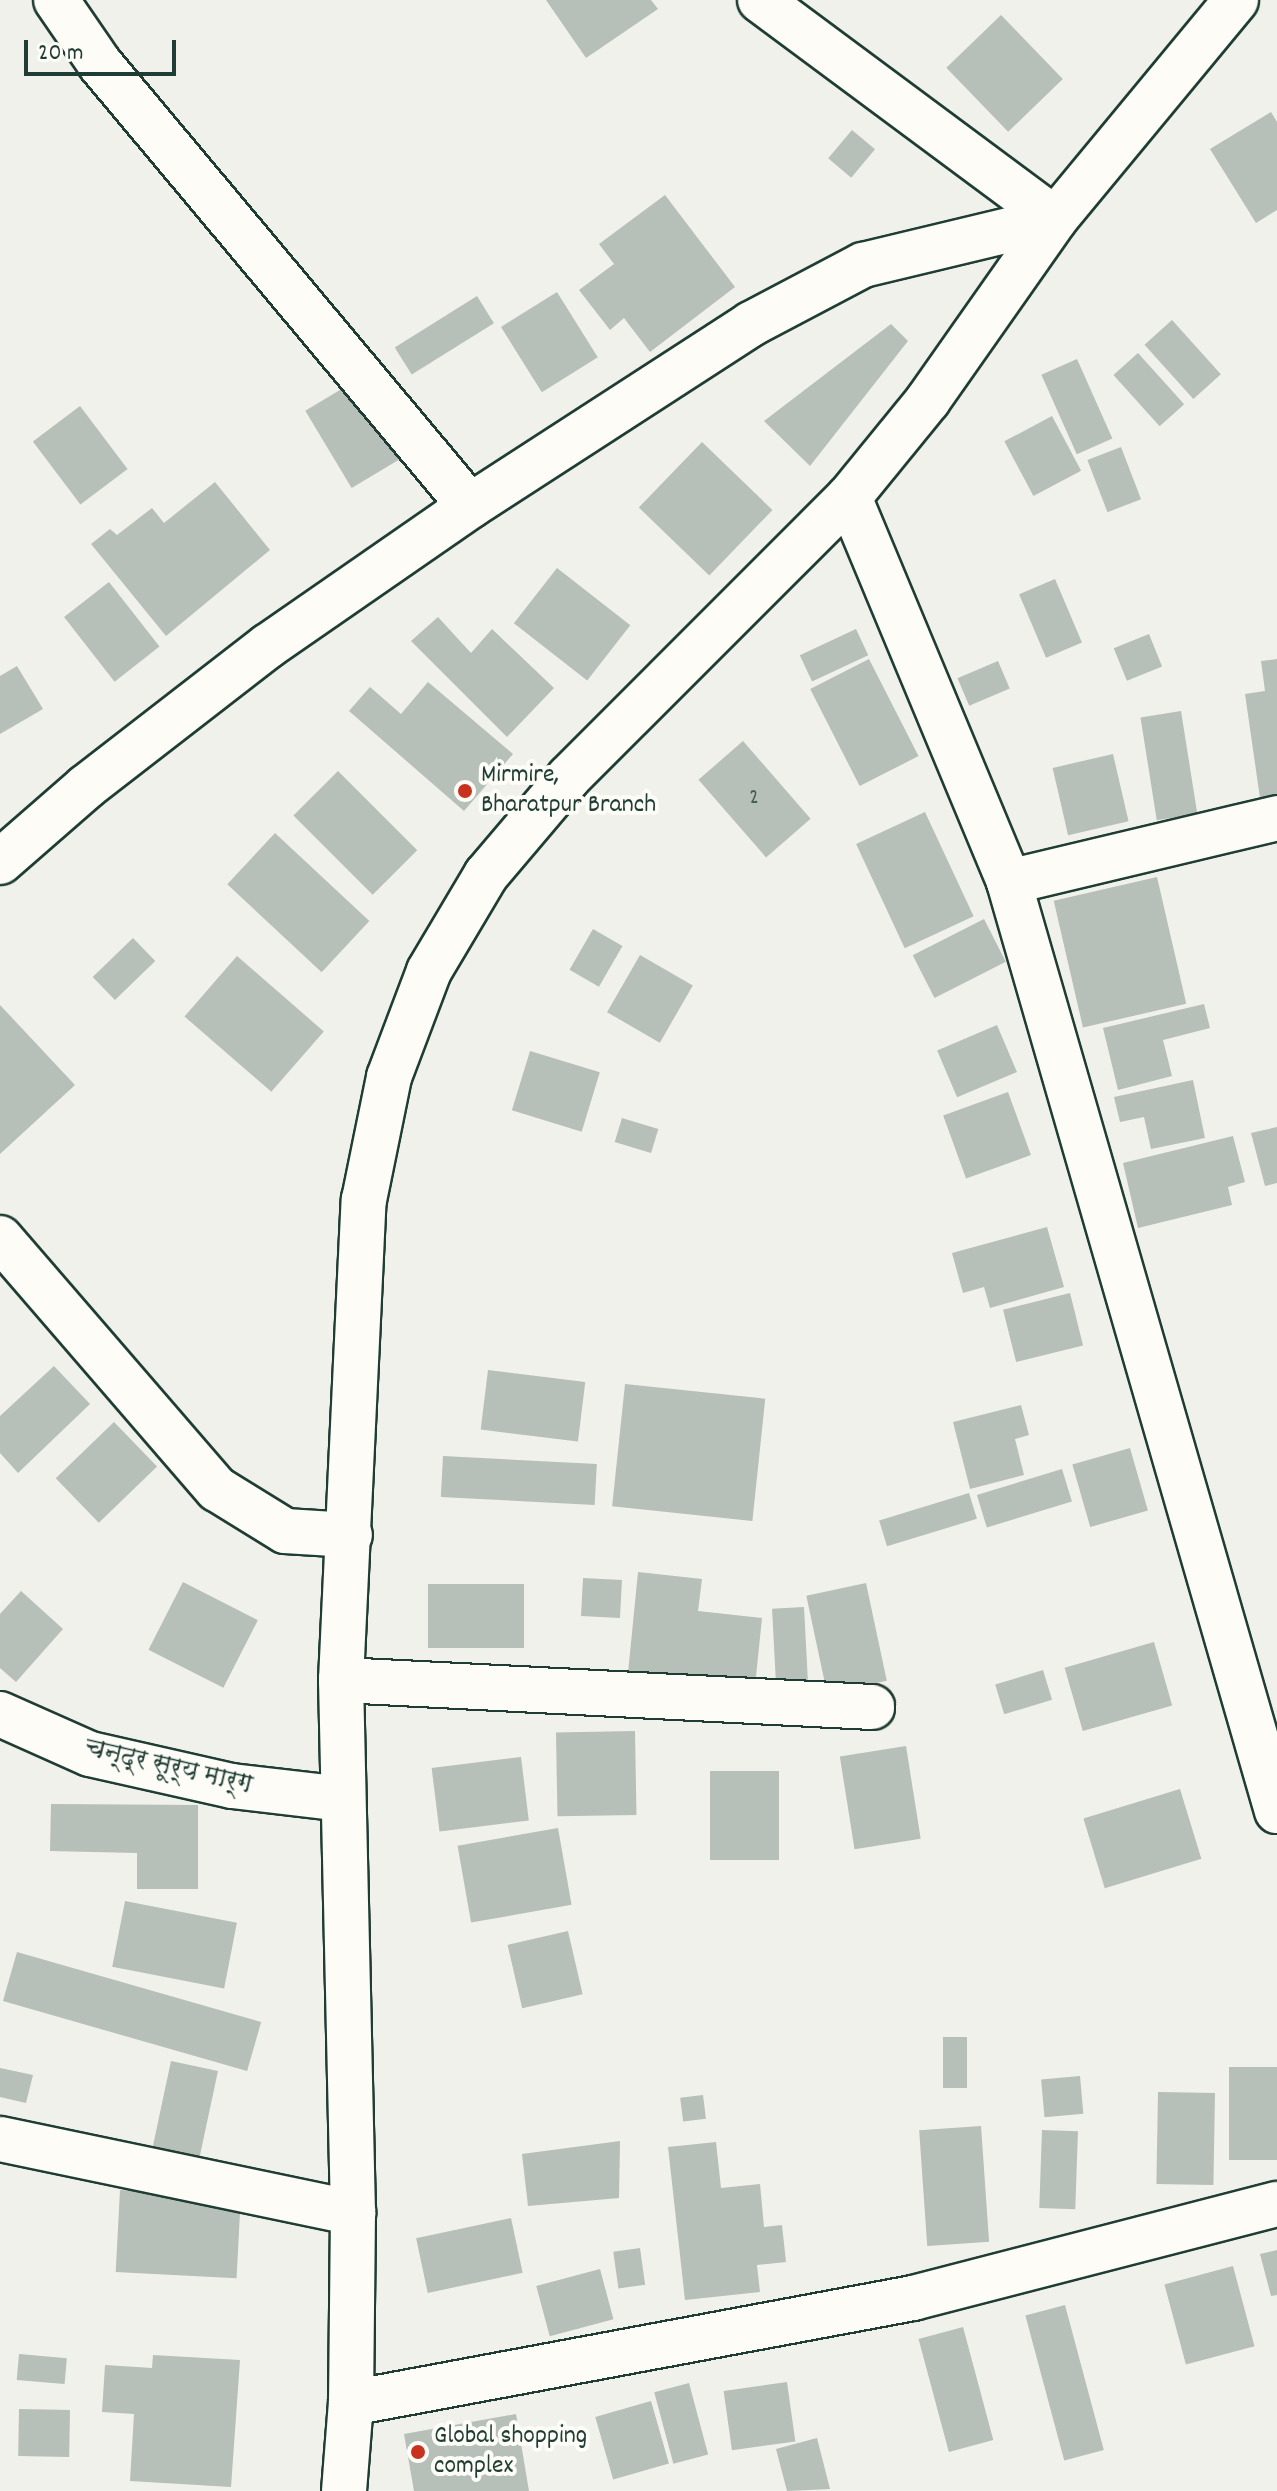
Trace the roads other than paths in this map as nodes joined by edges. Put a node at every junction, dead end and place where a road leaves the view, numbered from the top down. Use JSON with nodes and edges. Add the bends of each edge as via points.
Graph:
{"nodes":[{"id":1,"x":56,"y":0,"type":"edge"},
{"id":2,"x":760,"y":0,"type":"edge"},
{"id":3,"x":1236,"y":0,"type":"edge"},
{"id":4,"x":1055,"y":219,"type":"junction"},
{"id":5,"x":849,"y":497,"type":"junction"},
{"id":6,"x":470,"y":506,"type":"junction"},
{"id":7,"x":1277,"y":818,"type":"edge"},
{"id":8,"x":0,"y":862,"type":"edge"},
{"id":9,"x":1009,"y":882,"type":"junction"},
{"id":10,"x":0,"y":1238,"type":"edge"},
{"id":11,"x":350,"y":1535,"type":"junction"},
{"id":12,"x":341,"y":1680,"type":"junction"},
{"id":13,"x":872,"y":1707,"type":"dead end"},
{"id":14,"x":0,"y":1714,"type":"edge"},
{"id":15,"x":342,"y":1799,"type":"junction"},
{"id":16,"x":1277,"y":1811,"type":"edge"},
{"id":17,"x":0,"y":2139,"type":"edge"},
{"id":18,"x":1277,"y":2204,"type":"edge"},
{"id":19,"x":353,"y":2213,"type":"junction"},
{"id":20,"x":351,"y":2403,"type":"junction"},
{"id":21,"x":344,"y":2491,"type":"edge"}],
"edges":[{"from":1,"to":6,"type":"street","via":[[100,64]]},
{"from":2,"to":4,"type":"street"},
{"from":3,"to":4,"type":"street"},
{"from":4,"to":5,"type":"street","via":[[928,400]]},
{"from":4,"to":6,"type":"street","via":[[863,265],[751,324]]},
{"from":5,"to":9,"type":"street"},
{"from":5,"to":11,"type":"street","via":[[569,777],[486,875],[429,971],[389,1077],[364,1200]]},
{"from":6,"to":8,"type":"street","via":[[268,646],[86,787]]},
{"from":7,"to":9,"type":"street"},
{"from":9,"to":16,"type":"street"},
{"from":10,"to":11,"type":"street","via":[[217,1489],[285,1531]]},
{"from":11,"to":12,"type":"street"},
{"from":12,"to":13,"type":"street"},
{"from":12,"to":15,"type":"street"},
{"from":14,"to":15,"type":"street","name":"चन्द्र सूर्य मार्ग","via":[[90,1754],[232,1786]]},
{"from":15,"to":19,"type":"street"},
{"from":17,"to":19,"type":"street"},
{"from":18,"to":20,"type":"street","via":[[913,2298]]},
{"from":19,"to":20,"type":"street"},
{"from":20,"to":21,"type":"street"}]}
